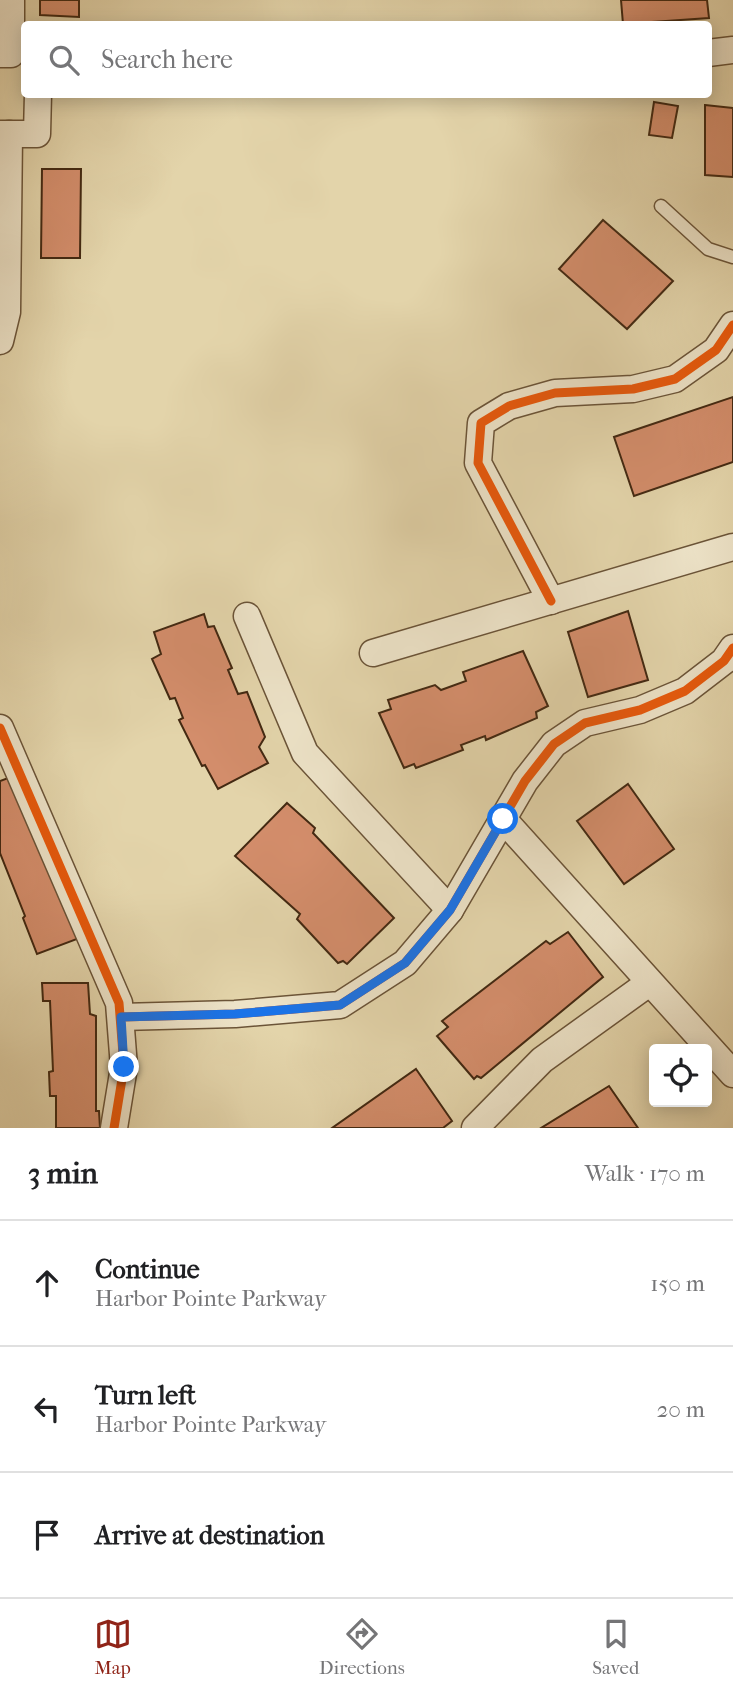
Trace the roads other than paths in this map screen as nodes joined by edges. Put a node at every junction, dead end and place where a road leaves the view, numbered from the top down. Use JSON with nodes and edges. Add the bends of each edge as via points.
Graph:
{"nodes":[{"id":1,"x":11,"y":0,"type":"edge"},
{"id":2,"x":733,"y":51,"type":"edge"},
{"id":3,"x":712,"y":53,"type":"edge"},
{"id":4,"x":12,"y":55,"type":"edge"},
{"id":5,"x":38,"y":98,"type":"edge"},
{"id":6,"x":4,"y":134,"type":"edge"},
{"id":7,"x":661,"y":206,"type":"dead end"},
{"id":8,"x":733,"y":257,"type":"edge"},
{"id":9,"x":733,"y":325,"type":"edge"},
{"id":10,"x":0,"y":341,"type":"edge"},
{"id":11,"x":733,"y":547,"type":"edge"},
{"id":12,"x":551,"y":601,"type":"junction"},
{"id":13,"x":247,"y":615,"type":"dead end"},
{"id":14,"x":733,"y":648,"type":"edge"},
{"id":15,"x":373,"y":653,"type":"dead end"},
{"id":16,"x":0,"y":728,"type":"edge"},
{"id":17,"x":503,"y":819,"type":"junction"},
{"id":18,"x":450,"y":910,"type":"junction"},
{"id":19,"x":649,"y":983,"type":"junction"},
{"id":20,"x":121,"y":1017,"type":"junction"},
{"id":21,"x":733,"y":1074,"type":"edge"},
{"id":22,"x":114,"y":1128,"type":"edge"},
{"id":23,"x":475,"y":1128,"type":"edge"}],
"edges":[{"from":1,"to":4,"type":"street"},
{"from":2,"to":3,"type":"street"},
{"from":5,"to":6,"type":"street","via":[[37,134]]},
{"from":6,"to":10,"type":"street","via":[[7,312]]},
{"from":7,"to":8,"type":"lane","via":[[708,249]]},
{"from":9,"to":12,"type":"street","via":[[716,350],[675,379],[633,390],[555,393],[509,406],[481,424],[478,463]]},
{"from":11,"to":12,"type":"street"},
{"from":12,"to":15,"type":"street"},
{"from":13,"to":18,"type":"street","via":[[305,753]]},
{"from":14,"to":17,"type":"street","via":[[724,661],[685,691],[640,710],[584,723],[554,744]]},
{"from":16,"to":20,"type":"street","via":[[120,1003]]},
{"from":17,"to":18,"type":"street"},
{"from":17,"to":19,"type":"street"},
{"from":18,"to":20,"type":"street","via":[[405,963],[340,1005]]},
{"from":19,"to":21,"type":"street"},
{"from":19,"to":23,"type":"street","via":[[542,1060]]},
{"from":20,"to":22,"type":"street","via":[[124,1067]]}]}
